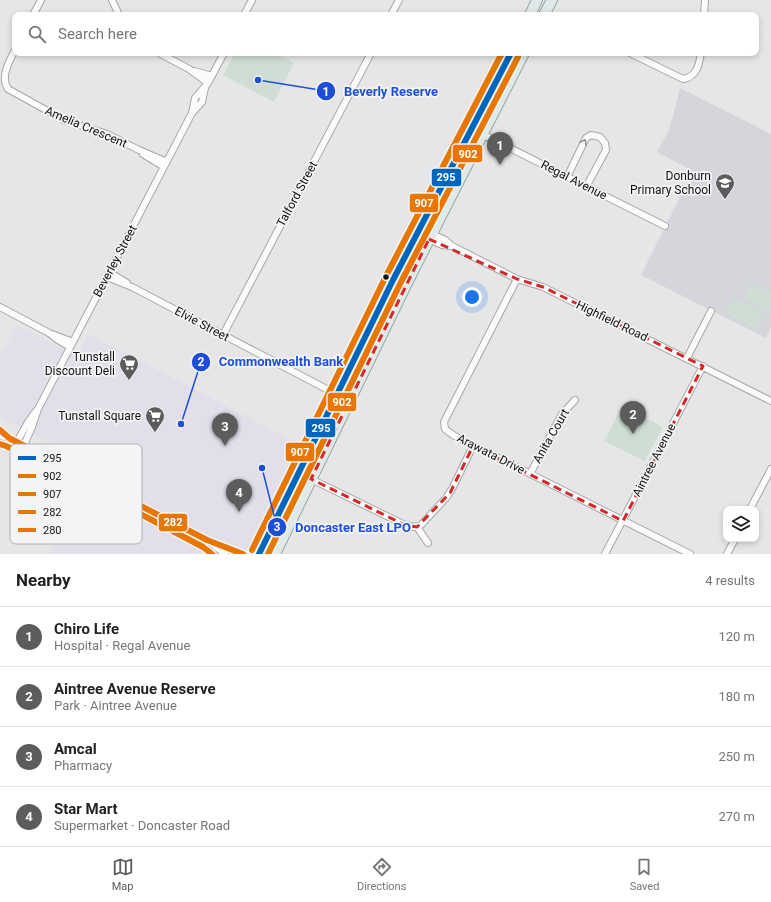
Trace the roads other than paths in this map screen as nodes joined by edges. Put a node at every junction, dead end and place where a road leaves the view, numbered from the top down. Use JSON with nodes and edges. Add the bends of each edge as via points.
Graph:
{"nodes":[{"id":1,"x":41,"y":0,"type":"edge"},
{"id":2,"x":112,"y":0,"type":"edge"},
{"id":3,"x":252,"y":0,"type":"edge"},
{"id":4,"x":399,"y":0,"type":"edge"},
{"id":5,"x":537,"y":0,"type":"edge"},
{"id":6,"x":552,"y":0,"type":"edge"},
{"id":7,"x":705,"y":0,"type":"edge"},
{"id":8,"x":35,"y":12,"type":"edge"},
{"id":9,"x":118,"y":12,"type":"edge"},
{"id":10,"x":246,"y":12,"type":"edge"},
{"id":11,"x":393,"y":12,"type":"edge"},
{"id":12,"x":531,"y":12,"type":"edge"},
{"id":13,"x":547,"y":12,"type":"edge"},
{"id":14,"x":704,"y":12,"type":"edge"},
{"id":15,"x":12,"y":56,"type":"edge"},
{"id":16,"x":165,"y":56,"type":"edge"},
{"id":17,"x":222,"y":56,"type":"edge"},
{"id":18,"x":369,"y":56,"type":"edge"},
{"id":19,"x":509,"y":56,"type":"edge"},
{"id":20,"x":522,"y":56,"type":"edge"},
{"id":21,"x":636,"y":56,"type":"edge"},
{"id":22,"x":700,"y":56,"type":"edge"},
{"id":23,"x":189,"y":69,"type":"junction"},
{"id":24,"x":212,"y":76,"type":"junction"},
{"id":25,"x":206,"y":86,"type":"junction"},
{"id":26,"x":482,"y":134,"type":"junction"},
{"id":27,"x":165,"y":164,"type":"junction"},
{"id":28,"x":566,"y":177,"type":"junction"},
{"id":29,"x":586,"y":187,"type":"junction"},
{"id":30,"x":665,"y":226,"type":"dead end"},
{"id":31,"x":419,"y":230,"type":"junction"},
{"id":32,"x":431,"y":236,"type":"junction"},
{"id":33,"x":108,"y":274,"type":"junction"},
{"id":34,"x":517,"y":279,"type":"junction"},
{"id":35,"x":0,"y":307,"type":"edge"},
{"id":36,"x":711,"y":311,"type":"dead end"},
{"id":37,"x":223,"y":335,"type":"junction"},
{"id":38,"x":72,"y":344,"type":"junction"},
{"id":39,"x":687,"y":358,"type":"junction"},
{"id":40,"x":703,"y":366,"type":"junction"},
{"id":41,"x":336,"y":394,"type":"junction"},
{"id":42,"x":575,"y":400,"type":"dead end"},
{"id":43,"x":771,"y":401,"type":"edge"},
{"id":44,"x":38,"y":409,"type":"junction"},
{"id":45,"x":0,"y":430,"type":"edge"},
{"id":46,"x":0,"y":436,"type":"edge"},
{"id":47,"x":9,"y":438,"type":"junction"},
{"id":48,"x":18,"y":442,"type":"junction"},
{"id":49,"x":22,"y":444,"type":"edge"},
{"id":50,"x":24,"y":444,"type":"edge"},
{"id":51,"x":473,"y":446,"type":"junction"},
{"id":52,"x":771,"y":469,"type":"edge"},
{"id":53,"x":530,"y":474,"type":"junction"},
{"id":54,"x":311,"y":479,"type":"junction"},
{"id":55,"x":142,"y":506,"type":"edge"},
{"id":56,"x":752,"y":506,"type":"edge"},
{"id":57,"x":623,"y":521,"type":"junction"},
{"id":58,"x":417,"y":527,"type":"junction"},
{"id":59,"x":207,"y":540,"type":"junction"},
{"id":60,"x":733,"y":542,"type":"edge"},
{"id":61,"x":428,"y":543,"type":"dead end"},
{"id":62,"x":225,"y":554,"type":"edge"},
{"id":63,"x":243,"y":554,"type":"edge"},
{"id":64,"x":259,"y":554,"type":"edge"},
{"id":65,"x":275,"y":554,"type":"edge"},
{"id":66,"x":606,"y":554,"type":"edge"},
{"id":67,"x":690,"y":554,"type":"edge"},
{"id":68,"x":727,"y":554,"type":"edge"}],
"edges":[{"from":1,"to":8,"type":"street"},
{"from":2,"to":9,"type":"street"},
{"from":3,"to":10,"type":"street"},
{"from":4,"to":11,"type":"street"},
{"from":5,"to":12,"type":"main road"},
{"from":6,"to":13,"type":"main road"},
{"from":7,"to":14,"type":"street"},
{"from":15,"to":27,"type":"street","name":"Amelia Crescent","via":[[3,74],[3,82],[8,89],[64,120],[106,134]]},
{"from":16,"to":23,"type":"street"},
{"from":17,"to":24,"type":"street","name":"Beverley Street"},
{"from":18,"to":37,"type":"street","name":"Talford Street"},
{"from":19,"to":31,"type":"main road"},
{"from":20,"to":26,"type":"main road"},
{"from":21,"to":22,"type":"street","via":[[683,79],[695,73]]},
{"from":23,"to":24,"type":"street"},
{"from":23,"to":25,"type":"street"},
{"from":24,"to":25,"type":"street","name":"Beverley Street"},
{"from":25,"to":27,"type":"street","name":"Beverley Street","via":[[195,98],[192,114]]},
{"from":26,"to":28,"type":"street","name":"Regal Avenue"},
{"from":26,"to":32,"type":"main road"},
{"from":27,"to":33,"type":"street","name":"Beverley Street"},
{"from":28,"to":29,"type":"street","name":"Regal Avenue"},
{"from":28,"to":29,"type":"street","one_way":true,"via":[[586,138],[593,135],[600,137],[605,142],[606,150]]},
{"from":29,"to":30,"type":"street","name":"Regal Avenue"},
{"from":31,"to":32,"type":"main road"},
{"from":31,"to":41,"type":"main road"},
{"from":32,"to":34,"type":"street","name":"Highfield Road","via":[[442,245],[452,246]]},
{"from":32,"to":54,"type":"main road"},
{"from":33,"to":37,"type":"street","name":"Elvie Street"},
{"from":33,"to":38,"type":"street","name":"Beverley Street"},
{"from":34,"to":39,"type":"street","name":"Highfield Road","via":[[543,287]]},
{"from":34,"to":51,"type":"street","name":"Arawata Drive","via":[[444,422],[449,433]]},
{"from":35,"to":38,"type":"street"},
{"from":36,"to":39,"type":"street"},
{"from":37,"to":41,"type":"street","name":"Elvie Street"},
{"from":38,"to":44,"type":"street","name":"Beverley Street"},
{"from":39,"to":40,"type":"street","name":"Highfield Road"},
{"from":40,"to":43,"type":"street","name":"Highfield Road"},
{"from":40,"to":57,"type":"street","name":"Aintree Avenue"},
{"from":41,"to":64,"type":"main road"},
{"from":42,"to":53,"type":"street","name":"Anita Court","via":[[562,414]]},
{"from":44,"to":48,"type":"street","name":"Beverley Street"},
{"from":44,"to":50,"type":"street","name":"Beverley Street"},
{"from":45,"to":47,"type":"street"},
{"from":46,"to":47,"type":"street"},
{"from":47,"to":48,"type":"street"},
{"from":48,"to":49,"type":"street"},
{"from":51,"to":53,"type":"street","name":"Arawata Drive"},
{"from":51,"to":58,"type":"street","via":[[450,493],[424,523]]},
{"from":52,"to":56,"type":"street"},
{"from":53,"to":57,"type":"street","name":"Arawata Drive"},
{"from":54,"to":58,"type":"street","via":[[405,526]]},
{"from":54,"to":65,"type":"main road"},
{"from":55,"to":59,"type":"street"},
{"from":57,"to":66,"type":"street","name":"Aintree Avenue"},
{"from":57,"to":67,"type":"street","name":"Arawata Drive"},
{"from":58,"to":61,"type":"street"},
{"from":59,"to":62,"type":"street"},
{"from":59,"to":63,"type":"street"},
{"from":60,"to":68,"type":"street"}]}
